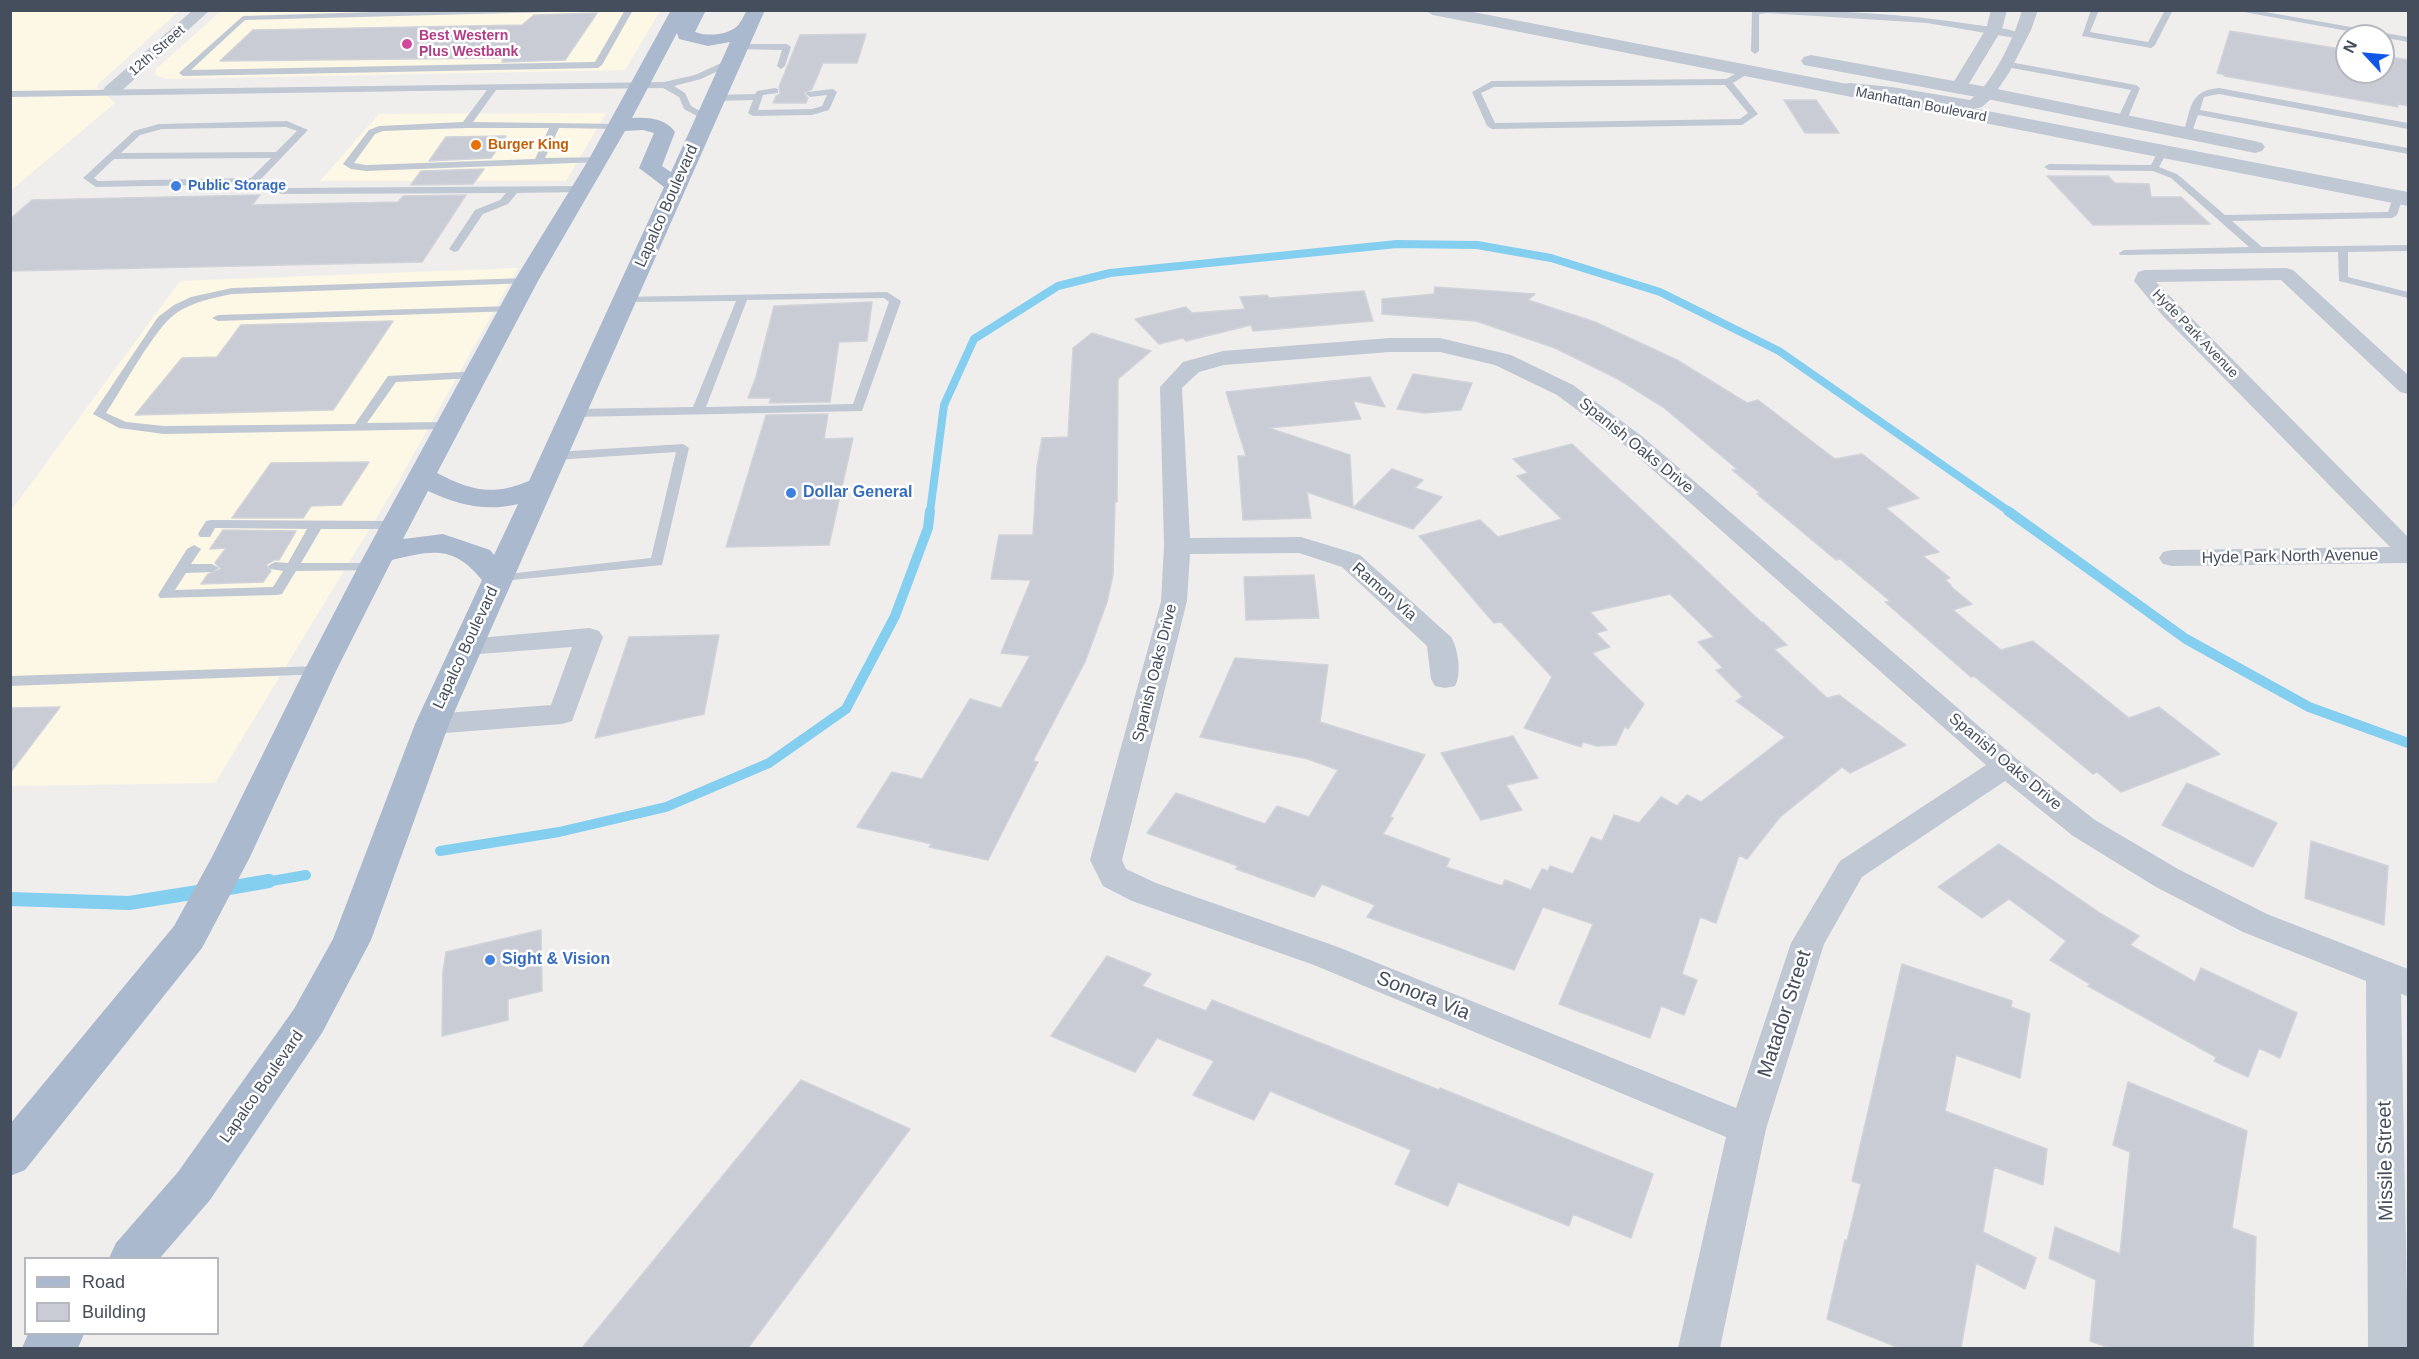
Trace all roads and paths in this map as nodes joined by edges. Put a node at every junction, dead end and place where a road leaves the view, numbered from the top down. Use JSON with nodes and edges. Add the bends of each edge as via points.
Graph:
{"nodes":[{"id":1,"x":203,"y":10,"type":"edge"},
{"id":2,"x":551,"y":10,"type":"edge"},
{"id":3,"x":629,"y":10,"type":"edge"},
{"id":4,"x":680,"y":10,"type":"edge"},
{"id":5,"x":697,"y":10,"type":"edge"},
{"id":6,"x":1433,"y":10,"type":"edge"},
{"id":7,"x":1999,"y":10,"type":"edge"},
{"id":8,"x":2030,"y":10,"type":"edge"},
{"id":9,"x":2095,"y":10,"type":"edge"},
{"id":10,"x":2169,"y":10,"type":"edge"},
{"id":11,"x":2237,"y":10,"type":"edge"},
{"id":12,"x":437,"y":12,"type":"edge"},
{"id":13,"x":1456,"y":15,"type":"junction"},
{"id":14,"x":1597,"y":24,"type":"dead end"},
{"id":15,"x":1994,"y":29,"type":"junction"},
{"id":16,"x":2021,"y":36,"type":"junction"},
{"id":17,"x":742,"y":37,"type":"edge"},
{"id":18,"x":2409,"y":40,"type":"edge"},
{"id":19,"x":1732,"y":46,"type":"dead end"},
{"id":20,"x":1755,"y":51,"type":"junction"},
{"id":21,"x":1653,"y":53,"type":"junction"},
{"id":22,"x":2004,"y":64,"type":"junction"},
{"id":23,"x":532,"y":66,"type":"junction"},
{"id":24,"x":781,"y":66,"type":"dead end"},
{"id":25,"x":1746,"y":71,"type":"junction"},
{"id":26,"x":1728,"y":82,"type":"junction"},
{"id":27,"x":1812,"y":84,"type":"junction"},
{"id":28,"x":653,"y":85,"type":"junction"},
{"id":29,"x":494,"y":86,"type":"junction"},
{"id":30,"x":519,"y":86,"type":"junction"},
{"id":31,"x":1958,"y":87,"type":"junction"},
{"id":32,"x":111,"y":91,"type":"junction"},
{"id":33,"x":811,"y":92,"type":"dead end"},
{"id":34,"x":1987,"y":93,"type":"junction"},
{"id":35,"x":10,"y":94,"type":"edge"},
{"id":36,"x":710,"y":108,"type":"junction"},
{"id":37,"x":2195,"y":112,"type":"junction"},
{"id":38,"x":2122,"y":120,"type":"junction"},
{"id":39,"x":466,"y":125,"type":"junction"},
{"id":40,"x":555,"y":126,"type":"junction"},
{"id":41,"x":619,"y":126,"type":"junction"},
{"id":42,"x":2409,"y":126,"type":"edge"},
{"id":43,"x":2188,"y":133,"type":"junction"},
{"id":44,"x":2108,"y":142,"type":"junction"},
{"id":45,"x":2409,"y":151,"type":"edge"},
{"id":46,"x":279,"y":155,"type":"junction"},
{"id":47,"x":111,"y":156,"type":"junction"},
{"id":48,"x":600,"y":159,"type":"junction"},
{"id":49,"x":2158,"y":160,"type":"junction"},
{"id":50,"x":539,"y":161,"type":"junction"},
{"id":51,"x":2049,"y":167,"type":"dead end"},
{"id":52,"x":254,"y":181,"type":"junction"},
{"id":53,"x":676,"y":185,"type":"junction"},
{"id":54,"x":582,"y":189,"type":"junction"},
{"id":55,"x":513,"y":190,"type":"junction"},
{"id":56,"x":2405,"y":196,"type":"edge"},
{"id":57,"x":2222,"y":218,"type":"junction"},
{"id":58,"x":2409,"y":248,"type":"edge"},
{"id":59,"x":454,"y":249,"type":"dead end"},
{"id":60,"x":2343,"y":249,"type":"junction"},
{"id":61,"x":2259,"y":250,"type":"junction"},
{"id":62,"x":2124,"y":252,"type":"dead end"},
{"id":63,"x":526,"y":280,"type":"junction"},
{"id":64,"x":2409,"y":294,"type":"edge"},
{"id":65,"x":743,"y":297,"type":"junction"},
{"id":66,"x":625,"y":299,"type":"junction"},
{"id":67,"x":511,"y":309,"type":"junction"},
{"id":68,"x":218,"y":318,"type":"dead end"},
{"id":69,"x":2372,"y":353,"type":"junction"},
{"id":70,"x":2409,"y":361,"type":"edge"},
{"id":71,"x":476,"y":374,"type":"junction"},
{"id":72,"x":2409,"y":387,"type":"edge"},
{"id":73,"x":698,"y":411,"type":"junction"},
{"id":74,"x":574,"y":413,"type":"junction"},
{"id":75,"x":448,"y":426,"type":"junction"},
{"id":76,"x":358,"y":428,"type":"junction"},
{"id":77,"x":555,"y":456,"type":"junction"},
{"id":78,"x":422,"y":476,"type":"junction"},
{"id":79,"x":541,"y":486,"type":"junction"},
{"id":80,"x":316,"y":525,"type":"junction"},
{"id":81,"x":396,"y":525,"type":"junction"},
{"id":82,"x":2400,"y":533,"type":"edge"},
{"id":83,"x":205,"y":534,"type":"dead end"},
{"id":84,"x":1177,"y":546,"type":"junction"},
{"id":85,"x":194,"y":549,"type":"dead end"},
{"id":86,"x":2409,"y":553,"type":"edge"},
{"id":87,"x":2172,"y":558,"type":"dead end"},
{"id":88,"x":377,"y":560,"type":"junction"},
{"id":89,"x":275,"y":566,"type":"dead end"},
{"id":90,"x":292,"y":567,"type":"junction"},
{"id":91,"x":212,"y":568,"type":"dead end"},
{"id":92,"x":182,"y":569,"type":"junction"},
{"id":93,"x":498,"y":579,"type":"junction"},
{"id":94,"x":466,"y":646,"type":"junction"},
{"id":95,"x":320,"y":671,"type":"junction"},
{"id":96,"x":1445,"y":679,"type":"dead end"},
{"id":97,"x":10,"y":681,"type":"edge"},
{"id":98,"x":432,"y":724,"type":"junction"},
{"id":99,"x":2006,"y":766,"type":"junction"},
{"id":100,"x":1106,"y":860,"type":"joint"},
{"id":101,"x":2396,"y":978,"type":"edge"},
{"id":102,"x":1747,"y":1129,"type":"junction"},
{"id":103,"x":10,"y":1157,"type":"edge"},
{"id":104,"x":133,"y":1257,"type":"edge"},
{"id":105,"x":59,"y":1335,"type":"edge"},
{"id":106,"x":46,"y":1348,"type":"edge"},
{"id":107,"x":1699,"y":1348,"type":"edge"},
{"id":108,"x":2389,"y":1348,"type":"edge"}],
"edges":[{"from":1,"to":32,"type":"street","name":"12th Street"},
{"from":2,"to":12,"type":"lane"},
{"from":3,"to":23,"type":"lane","via":[[598,65]]},
{"from":4,"to":28,"type":"main road"},
{"from":5,"to":17,"type":"main road","via":[[686,30],[693,39]]},
{"from":6,"to":13,"type":"street","name":"Manhattan Boulevard"},
{"from":7,"to":15,"type":"street"},
{"from":8,"to":16,"type":"street"},
{"from":9,"to":10,"type":"lane","via":[[2085,34],[2151,45]]},
{"from":11,"to":18,"type":"lane"},
{"from":12,"to":23,"type":"lane","via":[[243,18],[183,73]]},
{"from":13,"to":14,"type":"street","via":[[1491,16],[1585,33],[1599,32]]},
{"from":13,"to":21,"type":"street","name":"Manhattan Boulevard"},
{"from":15,"to":16,"type":"lane"},
{"from":15,"to":20,"type":"lane","via":[[1767,10],[1755,12]]},
{"from":15,"to":31,"type":"street"},
{"from":16,"to":22,"type":"street"},
{"from":17,"to":24,"type":"lane","via":[[787,46]]},
{"from":17,"to":28,"type":"lane","via":[[710,74]]},
{"from":17,"to":36,"type":"main road","name":"Lapalco Boulevard"},
{"from":19,"to":20,"type":"street","name":"Manhattan Boulevard"},
{"from":20,"to":21,"type":"street","via":[[1731,51],[1653,38],[1642,41],[1643,48]]},
{"from":20,"to":31,"type":"street","name":"Manhattan Boulevard"},
{"from":21,"to":25,"type":"street","name":"Manhattan Boulevard"},
{"from":22,"to":34,"type":"street"},
{"from":22,"to":38,"type":"lane","via":[[2136,88]]},
{"from":23,"to":30,"type":"lane"},
{"from":25,"to":26,"type":"lane"},
{"from":25,"to":27,"type":"street","name":"Manhattan Boulevard"},
{"from":26,"to":26,"type":"lane","via":[[1753,114],[1742,123],[1491,126],[1476,92],[1492,84]]},
{"from":27,"to":34,"type":"street","via":[[1892,92],[1965,106],[1979,102]]},
{"from":27,"to":44,"type":"street","name":"Manhattan Boulevard"},
{"from":28,"to":30,"type":"lane"},
{"from":28,"to":36,"type":"lane","via":[[677,90],[686,98],[687,107]]},
{"from":28,"to":41,"type":"main road"},
{"from":29,"to":30,"type":"lane"},
{"from":29,"to":32,"type":"lane"},
{"from":29,"to":39,"type":"lane"},
{"from":31,"to":34,"type":"street","name":"Manhattan Boulevard"},
{"from":32,"to":35,"type":"lane"},
{"from":33,"to":36,"type":"lane","via":[[833,92],[828,104],[812,112],[753,113],[768,94]]},
{"from":34,"to":38,"type":"street","name":"Manhattan Boulevard"},
{"from":36,"to":53,"type":"main road","name":"Lapalco Boulevard"},
{"from":37,"to":42,"type":"lane","via":[[2200,96],[2219,91]]},
{"from":37,"to":43,"type":"lane"},
{"from":37,"to":45,"type":"lane"},
{"from":38,"to":43,"type":"street","name":"Manhattan Boulevard"},
{"from":39,"to":40,"type":"lane"},
{"from":39,"to":50,"type":"lane","via":[[372,132],[348,164],[366,168]]},
{"from":40,"to":41,"type":"lane"},
{"from":40,"to":50,"type":"lane"},
{"from":41,"to":48,"type":"main road"},
{"from":41,"to":53,"type":"main road","via":[[660,126],[665,132],[650,168]]},
{"from":43,"to":44,"type":"street","name":"Manhattan Boulevard","via":[[2274,151],[2115,125],[2094,123],[2089,127]]},
{"from":44,"to":49,"type":"street","name":"Manhattan Boulevard"},
{"from":46,"to":47,"type":"lane"},
{"from":46,"to":47,"type":"lane","via":[[303,130],[287,124],[162,126],[137,133]]},
{"from":46,"to":52,"type":"lane"},
{"from":47,"to":52,"type":"lane","via":[[88,178],[96,184]]},
{"from":48,"to":50,"type":"lane"},
{"from":48,"to":54,"type":"main road"},
{"from":49,"to":51,"type":"lane"},
{"from":49,"to":56,"type":"street","name":"Manhattan Boulevard"},
{"from":49,"to":57,"type":"lane"},
{"from":52,"to":55,"type":"lane","via":[[282,191]]},
{"from":53,"to":66,"type":"main road","name":"Lapalco Boulevard"},
{"from":54,"to":55,"type":"lane"},
{"from":54,"to":63,"type":"main road"},
{"from":55,"to":59,"type":"lane","via":[[504,202],[479,212]]},
{"from":56,"to":57,"type":"lane","via":[[2392,215]]},
{"from":57,"to":61,"type":"lane"},
{"from":58,"to":60,"type":"lane"},
{"from":60,"to":61,"type":"lane"},
{"from":60,"to":64,"type":"lane","via":[[2343,279]]},
{"from":61,"to":62,"type":"lane"},
{"from":63,"to":67,"type":"main road"},
{"from":63,"to":76,"type":"lane","via":[[232,291],[196,298],[175,306],[162,319],[99,414],[123,425],[164,430]]},
{"from":65,"to":66,"type":"lane"},
{"from":65,"to":73,"type":"lane"},
{"from":65,"to":73,"type":"lane","via":[[887,295],[895,302],[858,408]]},
{"from":66,"to":74,"type":"main road","name":"Lapalco Boulevard"},
{"from":67,"to":68,"type":"lane"},
{"from":67,"to":71,"type":"main road"},
{"from":69,"to":70,"type":"street"},
{"from":69,"to":72,"type":"street","name":"Hyde Park Avenue"},
{"from":69,"to":82,"type":"street","name":"Hyde Park Avenue","via":[[2286,274],[2145,276],[2144,281],[2171,311]]},
{"from":71,"to":75,"type":"main road"},
{"from":71,"to":76,"type":"lane","via":[[392,379]]},
{"from":73,"to":74,"type":"lane"},
{"from":74,"to":77,"type":"main road","name":"Lapalco Boulevard"},
{"from":75,"to":76,"type":"lane"},
{"from":75,"to":78,"type":"main road"},
{"from":77,"to":79,"type":"main road","name":"Lapalco Boulevard"},
{"from":77,"to":93,"type":"lane","via":[[683,448],[657,562]]},
{"from":78,"to":79,"type":"main road","via":[[454,494],[503,500]]},
{"from":78,"to":81,"type":"main road"},
{"from":79,"to":93,"type":"main road","name":"Lapalco Boulevard"},
{"from":80,"to":81,"type":"lane"},
{"from":80,"to":83,"type":"lane","via":[[211,524]]},
{"from":80,"to":90,"type":"lane"},
{"from":81,"to":88,"type":"main road"},
{"from":82,"to":86,"type":"street","name":"Hyde Park Avenue"},
{"from":84,"to":96,"type":"street","name":"Ramon Via","via":[[1301,545],[1351,561],[1441,643]]},
{"from":84,"to":99,"type":"street","name":"Spanish Oaks Drive","via":[[1171,387],[1191,367],[1223,358],[1390,345],[1440,345],[1470,350],[1503,360],[1565,390],[1635,442]]},
{"from":84,"to":100,"type":"street","name":"Spanish Oaks Drive","via":[[1174,601]]},
{"from":85,"to":92,"type":"lane"},
{"from":86,"to":87,"type":"street","name":"Hyde Park North Avenue"},
{"from":88,"to":90,"type":"lane"},
{"from":88,"to":93,"type":"main road","via":[[416,545],[443,543],[479,556]]},
{"from":88,"to":95,"type":"main road"},
{"from":89,"to":90,"type":"lane"},
{"from":90,"to":92,"type":"lane","via":[[277,591],[165,595]]},
{"from":91,"to":92,"type":"lane"},
{"from":93,"to":94,"type":"main road","name":"Lapalco Boulevard"},
{"from":94,"to":98,"type":"main road","name":"Lapalco Boulevard"},
{"from":94,"to":98,"type":"street","via":[[590,637],[562,714]]},
{"from":95,"to":97,"type":"lane"},
{"from":95,"to":103,"type":"main road","via":[[231,857],[188,936]]},
{"from":98,"to":104,"type":"main road","name":"Lapalco Boulevard","via":[[352,940],[308,1021],[194,1186]]},
{"from":99,"to":101,"type":"street","name":"Spanish Oaks Drive","via":[[2084,828],[2167,878],[2255,923]]},
{"from":99,"to":102,"type":"street","name":"Matador Street","via":[[1851,869],[1808,943]]},
{"from":100,"to":102,"type":"street","name":"Sonora Via","via":[[1114,877],[1144,892],[1326,956]]},
{"from":101,"to":108,"type":"street","name":"Missile Street"},
{"from":102,"to":107,"type":"street","name":"Matador Street"},
{"from":105,"to":106,"type":"main road"}]}
